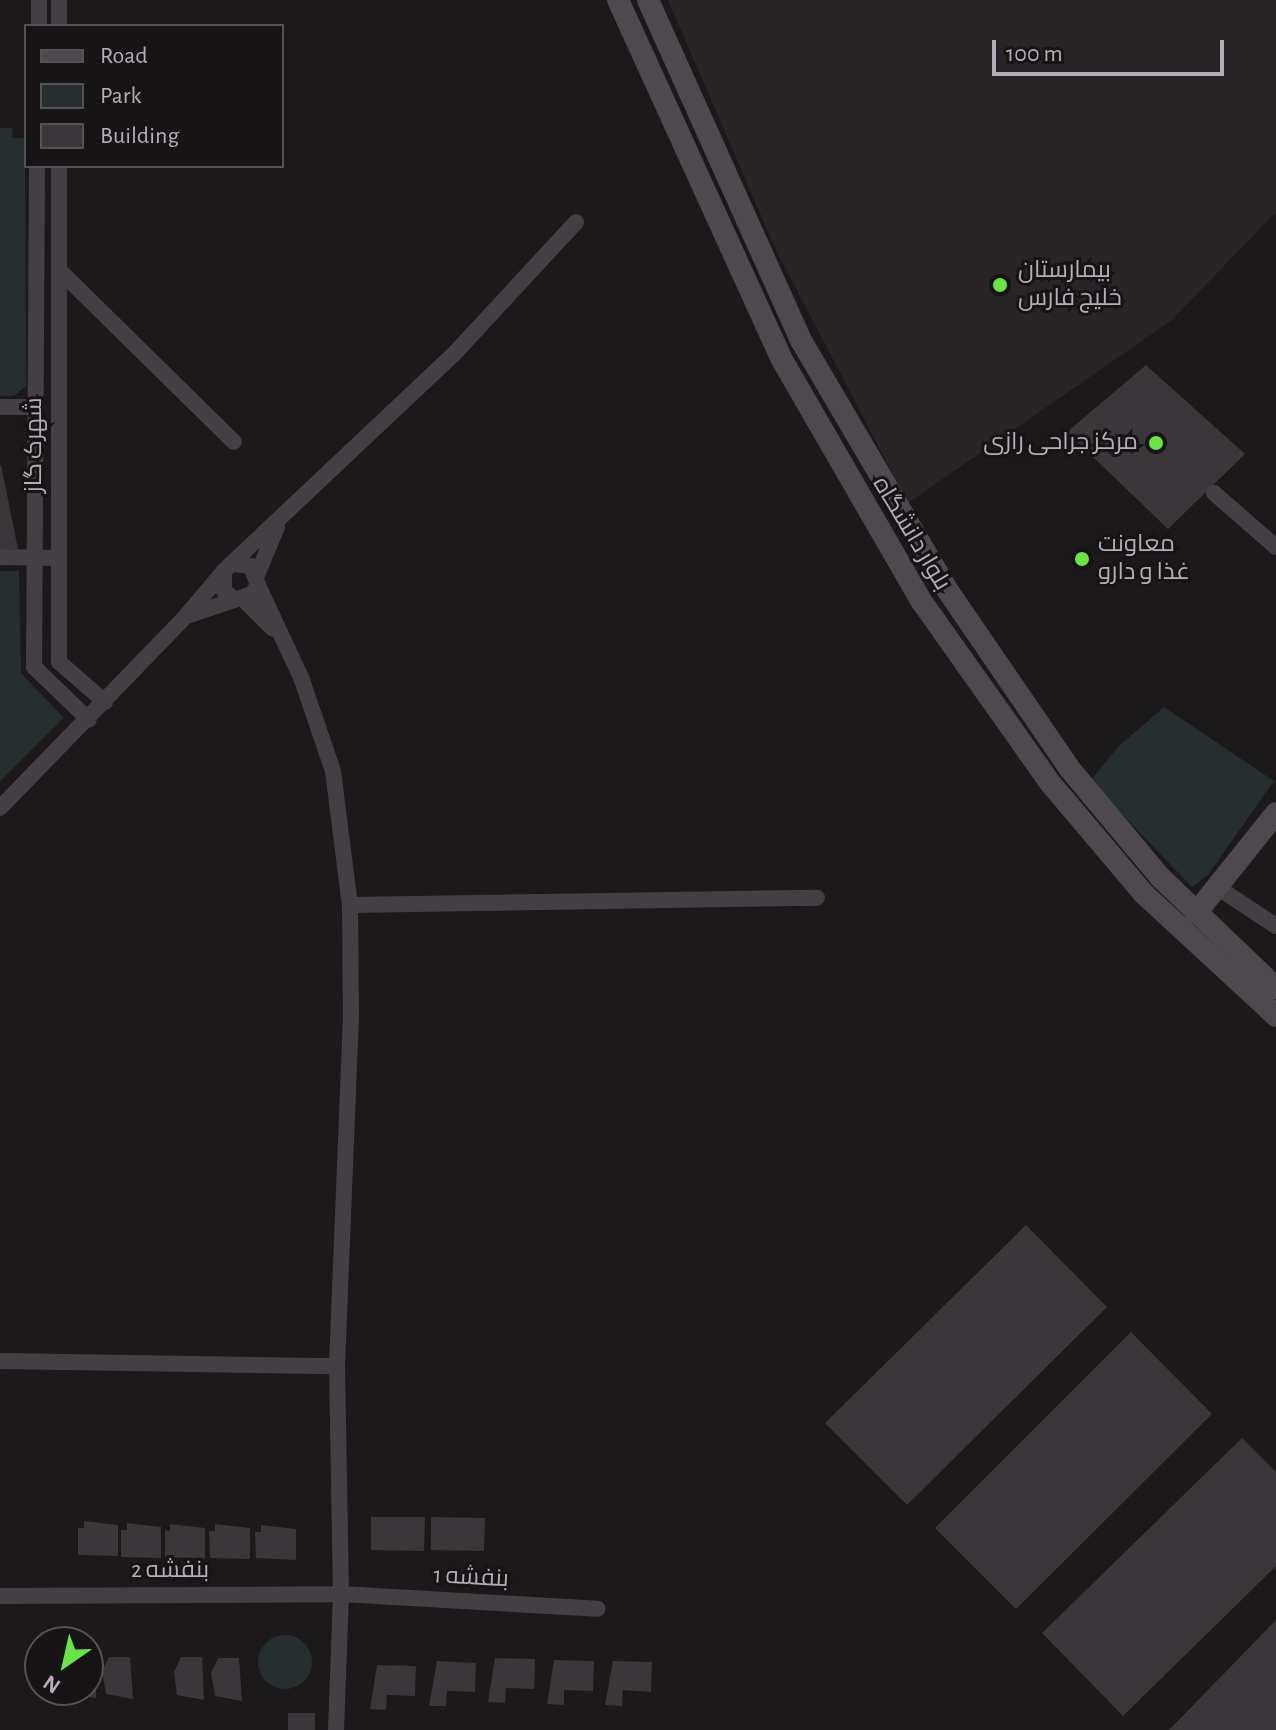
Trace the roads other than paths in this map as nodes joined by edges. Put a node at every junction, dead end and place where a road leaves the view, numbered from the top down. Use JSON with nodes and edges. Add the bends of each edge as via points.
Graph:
{"nodes":[{"id":1,"x":39,"y":0,"type":"edge"},
{"id":2,"x":59,"y":0,"type":"edge"},
{"id":3,"x":618,"y":0,"type":"edge"},
{"id":4,"x":648,"y":0,"type":"edge"},
{"id":5,"x":39,"y":24,"type":"edge"},
{"id":6,"x":59,"y":24,"type":"edge"},
{"id":7,"x":684,"y":75,"type":"junction"},
{"id":8,"x":657,"y":83,"type":"junction"},
{"id":9,"x":37,"y":168,"type":"edge"},
{"id":10,"x":59,"y":168,"type":"edge"},
{"id":11,"x":576,"y":222,"type":"dead end"},
{"id":12,"x":59,"y":270,"type":"junction"},
{"id":13,"x":0,"y":407,"type":"edge"},
{"id":14,"x":35,"y":407,"type":"junction"},
{"id":15,"x":234,"y":442,"type":"dead end"},
{"id":16,"x":1214,"y":493,"type":"dead end"},
{"id":17,"x":277,"y":525,"type":"junction"},
{"id":18,"x":1276,"y":547,"type":"edge"},
{"id":19,"x":0,"y":557,"type":"edge"},
{"id":20,"x":35,"y":557,"type":"junction"},
{"id":21,"x":59,"y":558,"type":"junction"},
{"id":22,"x":228,"y":567,"type":"junction"},
{"id":23,"x":258,"y":580,"type":"junction"},
{"id":24,"x":238,"y":598,"type":"junction"},
{"id":25,"x":185,"y":617,"type":"junction"},
{"id":26,"x":280,"y":635,"type":"junction"},
{"id":27,"x":105,"y":702,"type":"junction"},
{"id":28,"x":89,"y":720,"type":"junction"},
{"id":29,"x":0,"y":808,"type":"edge"},
{"id":30,"x":1276,"y":813,"type":"edge"},
{"id":31,"x":1220,"y":889,"type":"junction"},
{"id":32,"x":817,"y":898,"type":"dead end"},
{"id":33,"x":350,"y":905,"type":"junction"},
{"id":34,"x":1196,"y":913,"type":"junction"},
{"id":35,"x":1276,"y":926,"type":"edge"},
{"id":36,"x":1276,"y":988,"type":"edge"},
{"id":37,"x":1276,"y":1016,"type":"edge"},
{"id":38,"x":0,"y":1361,"type":"edge"},
{"id":39,"x":337,"y":1366,"type":"junction"},
{"id":40,"x":341,"y":1594,"type":"junction"},
{"id":41,"x":0,"y":1596,"type":"edge"},
{"id":42,"x":598,"y":1609,"type":"dead end"},
{"id":43,"x":336,"y":1730,"type":"edge"}],
"edges":[{"from":1,"to":5,"type":"street"},
{"from":2,"to":6,"type":"street"},
{"from":3,"to":8,"type":"main road","name":"بلوار دانشگاه"},
{"from":4,"to":7,"type":"main road","name":"بلوار دانشگاه"},
{"from":7,"to":8,"type":"main road"},
{"from":7,"to":34,"type":"main road","name":"بلوار دانشگاه","via":[[802,342],[948,591],[1069,768]]},
{"from":8,"to":37,"type":"main road","name":"بلوار دانشگاه","via":[[781,358],[922,602],[1051,784],[1144,894]]},
{"from":9,"to":14,"type":"street","name":"شهرک گاز"},
{"from":10,"to":12,"type":"street","name":"شهرک گاز"},
{"from":11,"to":17,"type":"street","via":[[453,355]]},
{"from":12,"to":15,"type":"street"},
{"from":12,"to":21,"type":"street","name":"شهرک گاز"},
{"from":13,"to":14,"type":"street","name":"شهرک گاز"},
{"from":14,"to":20,"type":"street","name":"شهرک گاز"},
{"from":16,"to":18,"type":"street"},
{"from":17,"to":22,"type":"street"},
{"from":17,"to":23,"type":"street"},
{"from":19,"to":20,"type":"street"},
{"from":20,"to":21,"type":"street"},
{"from":20,"to":28,"type":"street","name":"شهرک گاز","via":[[34,667]]},
{"from":21,"to":27,"type":"street","name":"شهرک گاز","via":[[59,662]]},
{"from":22,"to":23,"type":"street","via":[[251,566]]},
{"from":22,"to":24,"type":"street","via":[[224,591]]},
{"from":22,"to":25,"type":"street"},
{"from":23,"to":24,"type":"street"},
{"from":23,"to":26,"type":"street"},
{"from":24,"to":25,"type":"street"},
{"from":24,"to":26,"type":"street"},
{"from":25,"to":27,"type":"street"},
{"from":26,"to":33,"type":"street","via":[[302,680],[333,771]]},
{"from":27,"to":28,"type":"street"},
{"from":28,"to":29,"type":"street"},
{"from":30,"to":31,"type":"main road"},
{"from":31,"to":34,"type":"main road"},
{"from":31,"to":35,"type":"street"},
{"from":32,"to":33,"type":"street"},
{"from":33,"to":39,"type":"street","via":[[351,1031]]},
{"from":34,"to":36,"type":"main road","name":"بلوار دانشگاه"},
{"from":38,"to":39,"type":"street"},
{"from":39,"to":40,"type":"street"},
{"from":40,"to":41,"type":"street","name":"بنفشه 2"},
{"from":40,"to":42,"type":"street","name":"بنفشه 1"},
{"from":40,"to":43,"type":"street"}]}
